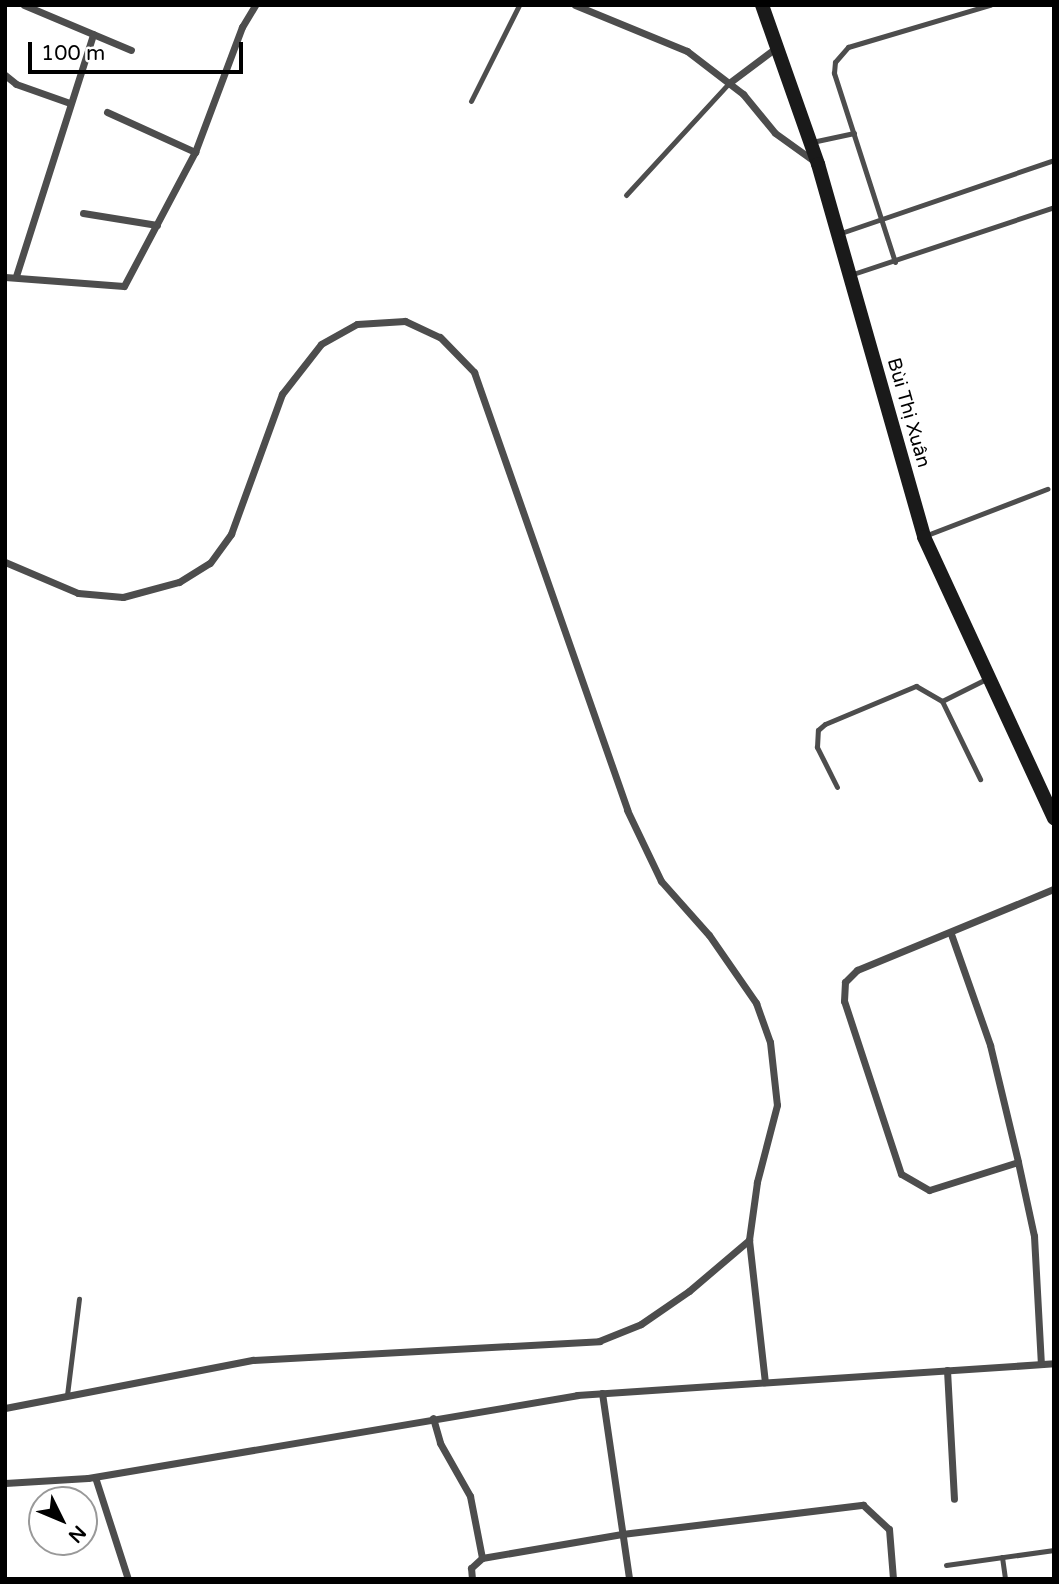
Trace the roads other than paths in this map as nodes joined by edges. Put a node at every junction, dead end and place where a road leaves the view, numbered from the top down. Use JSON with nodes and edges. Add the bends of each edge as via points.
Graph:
{"nodes":[{"id":1,"x":24,"y":5,"type":"edge"},
{"id":2,"x":254,"y":5,"type":"edge"},
{"id":3,"x":519,"y":5,"type":"edge"},
{"id":4,"x":990,"y":5,"type":"edge"},
{"id":5,"x":580,"y":6,"type":"edge"},
{"id":6,"x":765,"y":6,"type":"edge"},
{"id":7,"x":93,"y":34,"type":"junction"},
{"id":8,"x":777,"y":47,"type":"junction"},
{"id":9,"x":131,"y":50,"type":"dead end"},
{"id":10,"x":5,"y":75,"type":"edge"},
{"id":11,"x":729,"y":83,"type":"junction"},
{"id":12,"x":471,"y":101,"type":"dead end"},
{"id":13,"x":70,"y":103,"type":"junction"},
{"id":14,"x":107,"y":112,"type":"dead end"},
{"id":15,"x":854,"y":133,"type":"junction"},
{"id":16,"x":811,"y":142,"type":"junction"},
{"id":17,"x":195,"y":152,"type":"junction"},
{"id":18,"x":1054,"y":160,"type":"edge"},
{"id":19,"x":818,"y":164,"type":"junction"},
{"id":20,"x":626,"y":195,"type":"dead end"},
{"id":21,"x":1054,"y":207,"type":"edge"},
{"id":22,"x":83,"y":213,"type":"dead end"},
{"id":23,"x":882,"y":219,"type":"junction"},
{"id":24,"x":158,"y":225,"type":"junction"},
{"id":25,"x":838,"y":234,"type":"junction"},
{"id":26,"x":895,"y":262,"type":"junction"},
{"id":27,"x":850,"y":275,"type":"junction"},
{"id":28,"x":5,"y":276,"type":"edge"},
{"id":29,"x":16,"y":276,"type":"junction"},
{"id":30,"x":1047,"y":489,"type":"dead end"},
{"id":31,"x":924,"y":537,"type":"junction"},
{"id":32,"x":5,"y":562,"type":"edge"},
{"id":33,"x":988,"y":678,"type":"junction"},
{"id":34,"x":942,"y":701,"type":"junction"},
{"id":35,"x":980,"y":779,"type":"dead end"},
{"id":36,"x":837,"y":787,"type":"dead end"},
{"id":37,"x":1054,"y":818,"type":"edge"},
{"id":38,"x":1054,"y":889,"type":"edge"},
{"id":39,"x":951,"y":934,"type":"junction"},
{"id":40,"x":1018,"y":1162,"type":"junction"},
{"id":41,"x":749,"y":1240,"type":"junction"},
{"id":42,"x":79,"y":1299,"type":"dead end"},
{"id":43,"x":1054,"y":1363,"type":"edge"},
{"id":44,"x":1041,"y":1364,"type":"junction"},
{"id":45,"x":947,"y":1370,"type":"junction"},
{"id":46,"x":765,"y":1382,"type":"junction"},
{"id":47,"x":602,"y":1393,"type":"junction"},
{"id":48,"x":66,"y":1395,"type":"junction"},
{"id":49,"x":5,"y":1408,"type":"edge"},
{"id":50,"x":433,"y":1418,"type":"junction"},
{"id":51,"x":96,"y":1477,"type":"junction"},
{"id":52,"x":5,"y":1483,"type":"edge"},
{"id":53,"x":954,"y":1499,"type":"dead end"},
{"id":54,"x":622,"y":1534,"type":"junction"},
{"id":55,"x":1054,"y":1550,"type":"edge"},
{"id":56,"x":1002,"y":1557,"type":"junction"},
{"id":57,"x":482,"y":1558,"type":"junction"},
{"id":58,"x":946,"y":1564,"type":"dead end"},
{"id":59,"x":128,"y":1579,"type":"edge"},
{"id":60,"x":472,"y":1579,"type":"edge"},
{"id":61,"x":629,"y":1579,"type":"edge"},
{"id":62,"x":893,"y":1579,"type":"edge"},
{"id":63,"x":1005,"y":1579,"type":"edge"}],
"edges":[{"from":1,"to":7,"type":"street"},
{"from":2,"to":17,"type":"street"},
{"from":3,"to":12,"type":"lane"},
{"from":4,"to":15,"type":"lane","via":[[842,50],[834,73]]},
{"from":5,"to":11,"type":"street","via":[[666,40]]},
{"from":6,"to":8,"type":"main road","name":"Bùi Thị Xuân"},
{"from":7,"to":9,"type":"street"},
{"from":7,"to":13,"type":"street"},
{"from":8,"to":11,"type":"street"},
{"from":8,"to":16,"type":"main road","name":"Bùi Thị Xuân"},
{"from":10,"to":13,"type":"street"},
{"from":11,"to":19,"type":"street","via":[[775,133]]},
{"from":11,"to":20,"type":"lane"},
{"from":13,"to":29,"type":"street"},
{"from":14,"to":17,"type":"street"},
{"from":15,"to":16,"type":"lane"},
{"from":15,"to":23,"type":"lane"},
{"from":16,"to":19,"type":"main road","name":"Bùi Thị Xuân"},
{"from":17,"to":24,"type":"street"},
{"from":18,"to":23,"type":"lane"},
{"from":19,"to":25,"type":"main road","name":"Bùi Thị Xuân"},
{"from":21,"to":26,"type":"lane"},
{"from":22,"to":24,"type":"street"},
{"from":23,"to":25,"type":"lane"},
{"from":23,"to":26,"type":"lane"},
{"from":24,"to":29,"type":"street","via":[[124,286]]},
{"from":25,"to":27,"type":"main road","name":"Bùi Thị Xuân"},
{"from":26,"to":27,"type":"lane"},
{"from":27,"to":31,"type":"main road","name":"Bùi Thị Xuân"},
{"from":28,"to":29,"type":"street"},
{"from":30,"to":31,"type":"lane"},
{"from":31,"to":33,"type":"main road","name":"Bùi Thị Xuân"},
{"from":32,"to":41,"type":"street","via":[[78,593],[123,597],[179,582],[210,563],[231,534],[282,394],[321,344],[357,324],[405,321],[440,337],[474,373],[486,401],[627,810],[661,881],[709,935],[756,1003],[770,1042],[777,1105],[757,1182]]},
{"from":33,"to":34,"type":"lane"},
{"from":33,"to":37,"type":"main road","name":"Bùi Thị Xuân"},
{"from":34,"to":35,"type":"lane"},
{"from":34,"to":36,"type":"lane","via":[[916,686],[825,724],[818,730],[817,747]]},
{"from":38,"to":39,"type":"street"},
{"from":39,"to":40,"type":"street","via":[[990,1045]]},
{"from":39,"to":40,"type":"street","via":[[857,970],[845,982],[844,1000],[901,1174],[929,1190]]},
{"from":40,"to":44,"type":"street","via":[[1034,1236]]},
{"from":41,"to":46,"type":"street"},
{"from":41,"to":48,"type":"street","via":[[641,1324],[599,1341],[253,1360]]},
{"from":42,"to":48,"type":"lane"},
{"from":43,"to":44,"type":"street"},
{"from":44,"to":45,"type":"street"},
{"from":45,"to":46,"type":"street"},
{"from":45,"to":53,"type":"street"},
{"from":46,"to":47,"type":"street"},
{"from":47,"to":50,"type":"street"},
{"from":47,"to":54,"type":"street"},
{"from":48,"to":49,"type":"street"},
{"from":50,"to":51,"type":"street"},
{"from":50,"to":57,"type":"street","via":[[440,1443],[470,1496]]},
{"from":51,"to":52,"type":"street"},
{"from":51,"to":59,"type":"street"},
{"from":54,"to":57,"type":"street"},
{"from":54,"to":61,"type":"street"},
{"from":54,"to":62,"type":"street","via":[[863,1505],[889,1530]]},
{"from":55,"to":56,"type":"lane"},
{"from":56,"to":58,"type":"lane"},
{"from":56,"to":63,"type":"lane"},
{"from":57,"to":60,"type":"street","via":[[471,1568]]}]}
